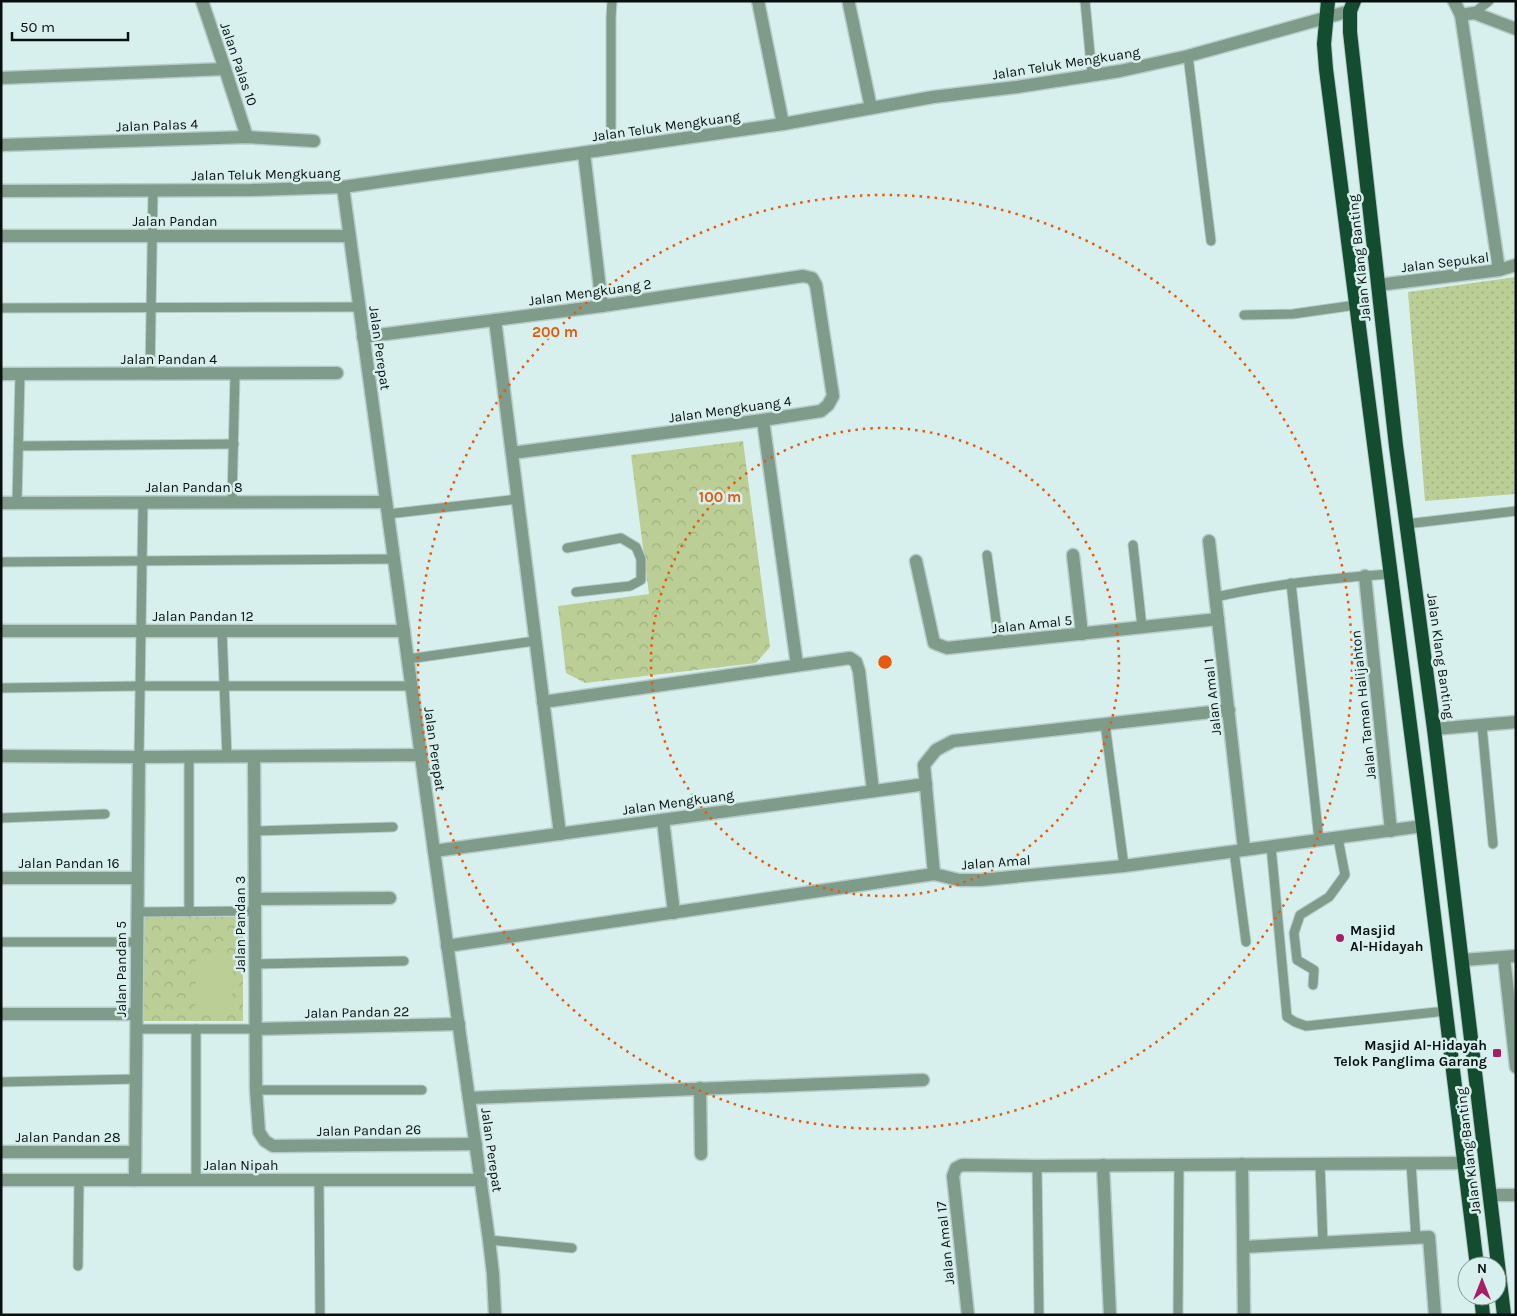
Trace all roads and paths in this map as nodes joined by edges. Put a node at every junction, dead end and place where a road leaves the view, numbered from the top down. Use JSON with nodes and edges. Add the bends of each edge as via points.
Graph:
{"nodes":[{"id":1,"x":202,"y":1,"type":"edge"},
{"id":2,"x":612,"y":1,"type":"edge"},
{"id":3,"x":758,"y":1,"type":"edge"},
{"id":4,"x":1085,"y":1,"type":"edge"},
{"id":5,"x":1328,"y":1,"type":"edge"},
{"id":6,"x":1454,"y":1,"type":"edge"},
{"id":7,"x":1489,"y":1,"type":"edge"},
{"id":8,"x":849,"y":4,"type":"dead end"},
{"id":9,"x":1352,"y":6,"type":"edge"},
{"id":10,"x":1468,"y":14,"type":"junction"},
{"id":11,"x":1326,"y":17,"type":"junction"},
{"id":12,"x":1516,"y":29,"type":"edge"},
{"id":13,"x":1188,"y":56,"type":"junction"},
{"id":14,"x":226,"y":69,"type":"junction"},
{"id":15,"x":1092,"y":75,"type":"junction"},
{"id":16,"x":1,"y":78,"type":"edge"},
{"id":17,"x":871,"y":108,"type":"junction"},
{"id":18,"x":783,"y":124,"type":"junction"},
{"id":19,"x":247,"y":137,"type":"junction"},
{"id":20,"x":314,"y":141,"type":"dead end"},
{"id":21,"x":1,"y":145,"type":"edge"},
{"id":22,"x":611,"y":149,"type":"junction"},
{"id":23,"x":584,"y":153,"type":"junction"},
{"id":24,"x":343,"y":188,"type":"junction"},
{"id":25,"x":1,"y":191,"type":"edge"},
{"id":26,"x":153,"y":191,"type":"junction"},
{"id":27,"x":1,"y":236,"type":"edge"},
{"id":28,"x":152,"y":236,"type":"junction"},
{"id":29,"x":349,"y":236,"type":"junction"},
{"id":30,"x":1211,"y":242,"type":"dead end"},
{"id":31,"x":1516,"y":265,"type":"edge"},
{"id":32,"x":1499,"y":270,"type":"junction"},
{"id":33,"x":816,"y":285,"type":"joint"},
{"id":34,"x":1378,"y":285,"type":"junction"},
{"id":35,"x":1356,"y":305,"type":"junction"},
{"id":36,"x":602,"y":306,"type":"junction"},
{"id":37,"x":151,"y":307,"type":"junction"},
{"id":38,"x":359,"y":307,"type":"junction"},
{"id":39,"x":1,"y":308,"type":"edge"},
{"id":40,"x":1244,"y":315,"type":"dead end"},
{"id":41,"x":495,"y":320,"type":"junction"},
{"id":42,"x":364,"y":337,"type":"junction"},
{"id":43,"x":337,"y":373,"type":"dead end"},
{"id":44,"x":1,"y":374,"type":"edge"},
{"id":45,"x":20,"y":374,"type":"junction"},
{"id":46,"x":150,"y":374,"type":"junction"},
{"id":47,"x":235,"y":374,"type":"junction"},
{"id":48,"x":763,"y":420,"type":"junction"},
{"id":49,"x":234,"y":444,"type":"junction"},
{"id":50,"x":19,"y":446,"type":"junction"},
{"id":51,"x":512,"y":453,"type":"junction"},
{"id":52,"x":518,"y":499,"type":"junction"},
{"id":53,"x":143,"y":502,"type":"junction"},
{"id":54,"x":232,"y":502,"type":"junction"},
{"id":55,"x":1,"y":503,"type":"edge"},
{"id":56,"x":17,"y":503,"type":"junction"},
{"id":57,"x":387,"y":508,"type":"junction"},
{"id":58,"x":1516,"y":511,"type":"edge"},
{"id":59,"x":1406,"y":524,"type":"junction"},
{"id":60,"x":1209,"y":541,"type":"dead end"},
{"id":61,"x":1133,"y":545,"type":"dead end"},
{"id":62,"x":567,"y":548,"type":"dead end"},
{"id":63,"x":987,"y":555,"type":"dead end"},
{"id":64,"x":1073,"y":555,"type":"dead end"},
{"id":65,"x":394,"y":559,"type":"junction"},
{"id":66,"x":142,"y":561,"type":"junction"},
{"id":67,"x":916,"y":561,"type":"dead end"},
{"id":68,"x":1,"y":562,"type":"edge"},
{"id":69,"x":1390,"y":574,"type":"junction"},
{"id":70,"x":1366,"y":576,"type":"junction"},
{"id":71,"x":1291,"y":583,"type":"junction"},
{"id":72,"x":576,"y":592,"type":"dead end"},
{"id":73,"x":1216,"y":597,"type":"junction"},
{"id":74,"x":1218,"y":619,"type":"junction"},
{"id":75,"x":1142,"y":627,"type":"junction"},
{"id":76,"x":1,"y":631,"type":"edge"},
{"id":77,"x":141,"y":631,"type":"junction"},
{"id":78,"x":222,"y":631,"type":"junction"},
{"id":79,"x":404,"y":631,"type":"junction"},
{"id":80,"x":1082,"y":634,"type":"junction"},
{"id":81,"x":536,"y":641,"type":"junction"},
{"id":82,"x":998,"y":642,"type":"junction"},
{"id":83,"x":408,"y":659,"type":"junction"},
{"id":84,"x":797,"y":665,"type":"junction"},
{"id":85,"x":140,"y":686,"type":"junction"},
{"id":86,"x":224,"y":686,"type":"junction"},
{"id":87,"x":411,"y":686,"type":"junction"},
{"id":88,"x":1,"y":688,"type":"edge"},
{"id":89,"x":543,"y":702,"type":"junction"},
{"id":90,"x":1228,"y":710,"type":"junction"},
{"id":91,"x":1516,"y":722,"type":"edge"},
{"id":92,"x":1105,"y":724,"type":"junction"},
{"id":93,"x":1482,"y":726,"type":"junction"},
{"id":94,"x":1434,"y":729,"type":"junction"},
{"id":95,"x":421,"y":755,"type":"junction"},
{"id":96,"x":1,"y":756,"type":"edge"},
{"id":97,"x":139,"y":757,"type":"junction"},
{"id":98,"x":189,"y":757,"type":"junction"},
{"id":99,"x":227,"y":757,"type":"junction"},
{"id":100,"x":254,"y":757,"type":"junction"},
{"id":101,"x":926,"y":784,"type":"junction"},
{"id":102,"x":873,"y":791,"type":"junction"},
{"id":103,"x":105,"y":814,"type":"dead end"},
{"id":104,"x":1,"y":818,"type":"edge"},
{"id":105,"x":662,"y":820,"type":"junction"},
{"id":106,"x":1423,"y":826,"type":"junction"},
{"id":107,"x":393,"y":827,"type":"dead end"},
{"id":108,"x":255,"y":830,"type":"junction"},
{"id":109,"x":1391,"y":831,"type":"junction"},
{"id":110,"x":560,"y":834,"type":"junction"},
{"id":111,"x":1338,"y":838,"type":"junction"},
{"id":112,"x":1320,"y":840,"type":"junction"},
{"id":113,"x":1493,"y":844,"type":"dead end"},
{"id":114,"x":1271,"y":846,"type":"junction"},
{"id":115,"x":1239,"y":850,"type":"junction"},
{"id":116,"x":434,"y":851,"type":"junction"},
{"id":117,"x":1124,"y":866,"type":"junction"},
{"id":118,"x":934,"y":874,"type":"junction"},
{"id":119,"x":1,"y":878,"type":"edge"},
{"id":120,"x":137,"y":878,"type":"junction"},
{"id":121,"x":390,"y":898,"type":"dead end"},
{"id":122,"x":255,"y":905,"type":"junction"},
{"id":123,"x":137,"y":912,"type":"junction"},
{"id":124,"x":189,"y":912,"type":"junction"},
{"id":125,"x":674,"y":913,"type":"junction"},
{"id":126,"x":1,"y":942,"type":"edge"},
{"id":127,"x":137,"y":942,"type":"junction"},
{"id":128,"x":1246,"y":942,"type":"dead end"},
{"id":129,"x":447,"y":946,"type":"junction"},
{"id":130,"x":1510,"y":956,"type":"edge"},
{"id":131,"x":1463,"y":960,"type":"junction"},
{"id":132,"x":404,"y":961,"type":"dead end"},
{"id":133,"x":255,"y":964,"type":"junction"},
{"id":134,"x":1313,"y":984,"type":"dead end"},
{"id":135,"x":1446,"y":1011,"type":"junction"},
{"id":136,"x":1,"y":1014,"type":"edge"},
{"id":137,"x":136,"y":1014,"type":"junction"},
{"id":138,"x":459,"y":1024,"type":"junction"},
{"id":139,"x":1514,"y":1026,"type":"edge"},
{"id":140,"x":136,"y":1029,"type":"junction"},
{"id":141,"x":196,"y":1029,"type":"junction"},
{"id":142,"x":256,"y":1029,"type":"junction"},
{"id":143,"x":1516,"y":1067,"type":"edge"},
{"id":144,"x":136,"y":1079,"type":"junction"},
{"id":145,"x":923,"y":1080,"type":"dead end"},
{"id":146,"x":1,"y":1082,"type":"edge"},
{"id":147,"x":700,"y":1088,"type":"junction"},
{"id":148,"x":256,"y":1090,"type":"junction"},
{"id":149,"x":422,"y":1090,"type":"dead end"},
{"id":150,"x":469,"y":1098,"type":"junction"},
{"id":151,"x":265,"y":1142,"type":"joint"},
{"id":152,"x":476,"y":1144,"type":"junction"},
{"id":153,"x":1,"y":1152,"type":"edge"},
{"id":154,"x":135,"y":1152,"type":"junction"},
{"id":155,"x":701,"y":1154,"type":"dead end"},
{"id":156,"x":1411,"y":1163,"type":"junction"},
{"id":157,"x":1466,"y":1163,"type":"junction"},
{"id":158,"x":1242,"y":1164,"type":"junction"},
{"id":159,"x":1320,"y":1164,"type":"junction"},
{"id":160,"x":1179,"y":1165,"type":"junction"},
{"id":161,"x":1037,"y":1166,"type":"junction"},
{"id":162,"x":1103,"y":1166,"type":"junction"},
{"id":163,"x":1,"y":1180,"type":"edge"},
{"id":164,"x":79,"y":1180,"type":"junction"},
{"id":165,"x":135,"y":1180,"type":"junction"},
{"id":166,"x":196,"y":1180,"type":"junction"},
{"id":167,"x":319,"y":1180,"type":"junction"},
{"id":168,"x":481,"y":1180,"type":"junction"},
{"id":169,"x":1516,"y":1195,"type":"edge"},
{"id":170,"x":1490,"y":1196,"type":"junction"},
{"id":171,"x":1416,"y":1239,"type":"junction"},
{"id":172,"x":489,"y":1240,"type":"junction"},
{"id":173,"x":1323,"y":1243,"type":"junction"},
{"id":174,"x":1244,"y":1247,"type":"junction"},
{"id":175,"x":572,"y":1248,"type":"dead end"},
{"id":176,"x":1477,"y":1256,"type":"edge"},
{"id":177,"x":78,"y":1266,"type":"dead end"},
{"id":178,"x":320,"y":1315,"type":"edge"},
{"id":179,"x":495,"y":1315,"type":"edge"},
{"id":180,"x":968,"y":1315,"type":"edge"},
{"id":181,"x":1039,"y":1315,"type":"edge"},
{"id":182,"x":1110,"y":1315,"type":"edge"},
{"id":183,"x":1178,"y":1315,"type":"edge"},
{"id":184,"x":1244,"y":1315,"type":"edge"},
{"id":185,"x":1435,"y":1315,"type":"edge"},
{"id":186,"x":1504,"y":1315,"type":"edge"}],
"edges":[{"from":1,"to":14,"type":"street","name":"Jalan Palas 10"},
{"from":2,"to":22,"type":"lane"},
{"from":3,"to":18,"type":"street"},
{"from":4,"to":15,"type":"lane"},
{"from":5,"to":11,"type":"highway","name":"Jalan Klang Banting"},
{"from":6,"to":10,"type":"street"},
{"from":7,"to":10,"type":"lane"},
{"from":8,"to":17,"type":"street"},
{"from":9,"to":11,"type":"street","name":"Jalan Teluk Mengkuang"},
{"from":9,"to":34,"type":"highway","name":"Jalan Klang Banting","via":[[1350,32]]},
{"from":10,"to":12,"type":"street"},
{"from":10,"to":32,"type":"street"},
{"from":11,"to":13,"type":"street","name":"Jalan Teluk Mengkuang"},
{"from":11,"to":35,"type":"highway","name":"Jalan Klang Banting","via":[[1326,69]]},
{"from":13,"to":15,"type":"street","name":"Jalan Teluk Mengkuang"},
{"from":13,"to":30,"type":"lane"},
{"from":14,"to":16,"type":"street"},
{"from":14,"to":19,"type":"street","name":"Jalan Palas 10"},
{"from":15,"to":17,"type":"street","name":"Jalan Teluk Mengkuang"},
{"from":17,"to":18,"type":"street","name":"Jalan Teluk Mengkuang"},
{"from":18,"to":22,"type":"street","name":"Jalan Teluk Mengkuang"},
{"from":19,"to":20,"type":"street","name":"Jalan Palas 4"},
{"from":19,"to":21,"type":"street","name":"Jalan Palas 4"},
{"from":22,"to":23,"type":"street","name":"Jalan Teluk Mengkuang"},
{"from":23,"to":24,"type":"street","name":"Jalan Teluk Mengkuang"},
{"from":23,"to":36,"type":"street"},
{"from":24,"to":26,"type":"street","name":"Jalan Teluk Mengkuang"},
{"from":24,"to":29,"type":"street","name":"Jalan Perepat"},
{"from":25,"to":26,"type":"street","name":"Jalan Teluk Mengkuang"},
{"from":26,"to":28,"type":"lane"},
{"from":27,"to":28,"type":"street","name":"Jalan Pandan"},
{"from":28,"to":29,"type":"street","name":"Jalan Pandan"},
{"from":28,"to":37,"type":"lane"},
{"from":29,"to":38,"type":"street","name":"Jalan Perepat"},
{"from":31,"to":32,"type":"street","name":"Jalan Sepukal"},
{"from":32,"to":34,"type":"street","name":"Jalan Sepukal"},
{"from":33,"to":36,"type":"street","name":"Jalan Mengkuang 2","via":[[812,278],[803,276]]},
{"from":33,"to":48,"type":"street","name":"Jalan Mengkuang 4","via":[[832,396],[821,411]]},
{"from":34,"to":59,"type":"highway","name":"Jalan Klang Banting"},
{"from":35,"to":40,"type":"lane","via":[[1294,314]]},
{"from":35,"to":69,"type":"highway","name":"Jalan Klang Banting"},
{"from":36,"to":41,"type":"street","name":"Jalan Mengkuang 2"},
{"from":37,"to":38,"type":"lane"},
{"from":37,"to":39,"type":"lane"},
{"from":37,"to":46,"type":"lane"},
{"from":38,"to":42,"type":"street","name":"Jalan Perepat"},
{"from":41,"to":42,"type":"street","name":"Jalan Mengkuang 2"},
{"from":41,"to":51,"type":"street"},
{"from":42,"to":57,"type":"street","name":"Jalan Perepat"},
{"from":43,"to":47,"type":"street","name":"Jalan Pandan 4"},
{"from":44,"to":45,"type":"street","name":"Jalan Pandan 4"},
{"from":45,"to":46,"type":"street","name":"Jalan Pandan 4"},
{"from":45,"to":50,"type":"lane"},
{"from":46,"to":47,"type":"street","name":"Jalan Pandan 4"},
{"from":47,"to":49,"type":"lane"},
{"from":48,"to":51,"type":"street","name":"Jalan Mengkuang 4"},
{"from":48,"to":84,"type":"street"},
{"from":49,"to":50,"type":"lane"},
{"from":49,"to":54,"type":"lane"},
{"from":50,"to":56,"type":"lane"},
{"from":51,"to":52,"type":"street"},
{"from":52,"to":57,"type":"lane"},
{"from":52,"to":81,"type":"street"},
{"from":53,"to":54,"type":"street","name":"Jalan Pandan 8"},
{"from":53,"to":56,"type":"street","name":"Jalan Pandan 8"},
{"from":53,"to":66,"type":"lane"},
{"from":54,"to":57,"type":"street","name":"Jalan Pandan 8"},
{"from":55,"to":56,"type":"street","name":"Jalan Pandan 8"},
{"from":57,"to":65,"type":"street","name":"Jalan Perepat"},
{"from":58,"to":59,"type":"lane"},
{"from":59,"to":94,"type":"highway","name":"Jalan Klang Banting"},
{"from":60,"to":73,"type":"street","name":"Jalan Amal 1"},
{"from":61,"to":75,"type":"lane"},
{"from":62,"to":72,"type":"lane","via":[[621,538],[636,547],[641,559],[641,580],[630,586]]},
{"from":63,"to":82,"type":"lane"},
{"from":64,"to":80,"type":"street"},
{"from":65,"to":66,"type":"lane"},
{"from":65,"to":79,"type":"street","name":"Jalan Perepat"},
{"from":66,"to":68,"type":"lane"},
{"from":66,"to":77,"type":"lane"},
{"from":67,"to":82,"type":"street","name":"Jalan Amal 5","via":[[934,643],[947,648]]},
{"from":69,"to":70,"type":"lane"},
{"from":69,"to":106,"type":"highway","name":"Jalan Klang Banting"},
{"from":70,"to":71,"type":"lane"},
{"from":70,"to":109,"type":"street","name":"Jalan Taman Halijahton"},
{"from":71,"to":73,"type":"lane"},
{"from":71,"to":112,"type":"lane"},
{"from":73,"to":74,"type":"street","name":"Jalan Amal 1"},
{"from":74,"to":75,"type":"street","name":"Jalan Amal 5"},
{"from":74,"to":90,"type":"street","name":"Jalan Amal 1"},
{"from":75,"to":80,"type":"street","name":"Jalan Amal 5"},
{"from":76,"to":77,"type":"street","name":"Jalan Pandan 12"},
{"from":77,"to":78,"type":"street","name":"Jalan Pandan 12"},
{"from":77,"to":85,"type":"lane"},
{"from":78,"to":79,"type":"street","name":"Jalan Pandan 12"},
{"from":78,"to":86,"type":"lane"},
{"from":79,"to":83,"type":"street","name":"Jalan Perepat"},
{"from":80,"to":82,"type":"street","name":"Jalan Amal 5"},
{"from":81,"to":83,"type":"lane"},
{"from":81,"to":89,"type":"street"},
{"from":83,"to":87,"type":"street","name":"Jalan Perepat"},
{"from":84,"to":89,"type":"street"},
{"from":84,"to":102,"type":"street","via":[[850,658],[856,662]]},
{"from":85,"to":86,"type":"lane"},
{"from":85,"to":88,"type":"lane"},
{"from":85,"to":97,"type":"lane"},
{"from":86,"to":87,"type":"lane"},
{"from":86,"to":99,"type":"lane"},
{"from":87,"to":95,"type":"street","name":"Jalan Perepat"},
{"from":89,"to":110,"type":"street"},
{"from":90,"to":92,"type":"street"},
{"from":90,"to":115,"type":"street","name":"Jalan Amal 1"},
{"from":91,"to":93,"type":"street"},
{"from":92,"to":101,"type":"street","via":[[953,741],[936,750],[924,765]]},
{"from":92,"to":117,"type":"lane"},
{"from":93,"to":94,"type":"street"},
{"from":93,"to":113,"type":"lane"},
{"from":94,"to":131,"type":"highway","name":"Jalan Klang Banting"},
{"from":95,"to":100,"type":"street"},
{"from":95,"to":116,"type":"street","name":"Jalan Perepat"},
{"from":96,"to":97,"type":"street"},
{"from":97,"to":98,"type":"street"},
{"from":97,"to":120,"type":"street","name":"Jalan Pandan 5"},
{"from":98,"to":99,"type":"street"},
{"from":98,"to":124,"type":"lane"},
{"from":99,"to":100,"type":"street"},
{"from":100,"to":108,"type":"street","name":"Jalan Pandan 3"},
{"from":101,"to":102,"type":"street","name":"Jalan Mengkuang"},
{"from":101,"to":118,"type":"street"},
{"from":102,"to":105,"type":"street","name":"Jalan Mengkuang"},
{"from":103,"to":104,"type":"lane"},
{"from":105,"to":110,"type":"street","name":"Jalan Mengkuang"},
{"from":105,"to":125,"type":"street"},
{"from":106,"to":109,"type":"street","name":"Jalan Amal"},
{"from":106,"to":135,"type":"highway","name":"Jalan Klang Banting"},
{"from":107,"to":108,"type":"lane"},
{"from":108,"to":122,"type":"street","name":"Jalan Pandan 3"},
{"from":109,"to":111,"type":"street","name":"Jalan Amal"},
{"from":110,"to":116,"type":"street","name":"Jalan Mengkuang"},
{"from":111,"to":112,"type":"street","name":"Jalan Amal"},
{"from":111,"to":134,"type":"lane","via":[[1345,876],[1329,897],[1300,915],[1294,933],[1297,960],[1314,970]]},
{"from":112,"to":114,"type":"street","name":"Jalan Amal"},
{"from":114,"to":115,"type":"street","name":"Jalan Amal"},
{"from":114,"to":135,"type":"lane","via":[[1287,1017],[1306,1026]]},
{"from":115,"to":117,"type":"street","name":"Jalan Amal"},
{"from":115,"to":128,"type":"lane"},
{"from":116,"to":129,"type":"street","name":"Jalan Perepat"},
{"from":117,"to":118,"type":"street","name":"Jalan Amal","via":[[981,880],[959,880]]},
{"from":118,"to":125,"type":"street"},
{"from":119,"to":120,"type":"street","name":"Jalan Pandan 16"},
{"from":120,"to":123,"type":"street","name":"Jalan Pandan 5"},
{"from":121,"to":122,"type":"street"},
{"from":122,"to":124,"type":"lane"},
{"from":122,"to":133,"type":"street","name":"Jalan Pandan 3"},
{"from":123,"to":124,"type":"lane"},
{"from":123,"to":127,"type":"street","name":"Jalan Pandan 5"},
{"from":125,"to":129,"type":"street"},
{"from":126,"to":127,"type":"lane"},
{"from":127,"to":137,"type":"street","name":"Jalan Pandan 5"},
{"from":129,"to":138,"type":"street","name":"Jalan Perepat"},
{"from":130,"to":131,"type":"street"},
{"from":130,"to":139,"type":"street"},
{"from":131,"to":170,"type":"highway","name":"Jalan Klang Banting"},
{"from":132,"to":133,"type":"lane"},
{"from":133,"to":142,"type":"street","name":"Jalan Pandan 3"},
{"from":135,"to":157,"type":"highway","name":"Jalan Klang Banting"},
{"from":136,"to":137,"type":"street"},
{"from":137,"to":140,"type":"street","name":"Jalan Pandan 5"},
{"from":138,"to":142,"type":"street","name":"Jalan Pandan 22"},
{"from":138,"to":150,"type":"street","name":"Jalan Perepat"},
{"from":139,"to":143,"type":"street"},
{"from":140,"to":141,"type":"lane"},
{"from":140,"to":144,"type":"street","name":"Jalan Pandan 5"},
{"from":141,"to":142,"type":"lane"},
{"from":141,"to":166,"type":"lane"},
{"from":142,"to":148,"type":"street","name":"Jalan Pandan 3"},
{"from":144,"to":146,"type":"lane"},
{"from":144,"to":154,"type":"street","name":"Jalan Pandan 5"},
{"from":145,"to":147,"type":"street"},
{"from":147,"to":150,"type":"street"},
{"from":147,"to":155,"type":"street"},
{"from":148,"to":149,"type":"lane"},
{"from":148,"to":151,"type":"street","name":"Jalan Pandan 3","via":[[259,1132]]},
{"from":150,"to":152,"type":"street","name":"Jalan Perepat"},
{"from":151,"to":152,"type":"street","name":"Jalan Pandan 26","via":[[273,1146]]},
{"from":152,"to":168,"type":"street","name":"Jalan Perepat"},
{"from":153,"to":154,"type":"street","name":"Jalan Pandan 28"},
{"from":154,"to":165,"type":"street","name":"Jalan Pandan 5"},
{"from":156,"to":157,"type":"street"},
{"from":156,"to":159,"type":"street"},
{"from":156,"to":171,"type":"lane"},
{"from":157,"to":176,"type":"highway","name":"Jalan Klang Banting"},
{"from":158,"to":159,"type":"street"},
{"from":158,"to":160,"type":"street"},
{"from":158,"to":174,"type":"street"},
{"from":159,"to":173,"type":"lane"},
{"from":160,"to":162,"type":"street"},
{"from":160,"to":183,"type":"lane"},
{"from":161,"to":162,"type":"street"},
{"from":161,"to":180,"type":"street","name":"Jalan Amal 17","via":[[962,1165],[956,1168],[953,1176]]},
{"from":161,"to":181,"type":"lane"},
{"from":162,"to":182,"type":"street"},
{"from":163,"to":164,"type":"street","name":"Jalan Nipah"},
{"from":164,"to":165,"type":"street","name":"Jalan Nipah"},
{"from":164,"to":177,"type":"lane"},
{"from":165,"to":166,"type":"street","name":"Jalan Nipah"},
{"from":166,"to":167,"type":"street","name":"Jalan Nipah"},
{"from":167,"to":168,"type":"street","name":"Jalan Nipah"},
{"from":167,"to":178,"type":"lane"},
{"from":168,"to":172,"type":"street","name":"Jalan Perepat"},
{"from":169,"to":170,"type":"street"},
{"from":170,"to":186,"type":"highway","name":"Jalan Klang Banting"},
{"from":171,"to":173,"type":"street"},
{"from":171,"to":185,"type":"street","via":[[1429,1237]]},
{"from":172,"to":175,"type":"lane"},
{"from":172,"to":179,"type":"street","name":"Jalan Perepat"},
{"from":173,"to":174,"type":"street"},
{"from":174,"to":184,"type":"street"}]}
